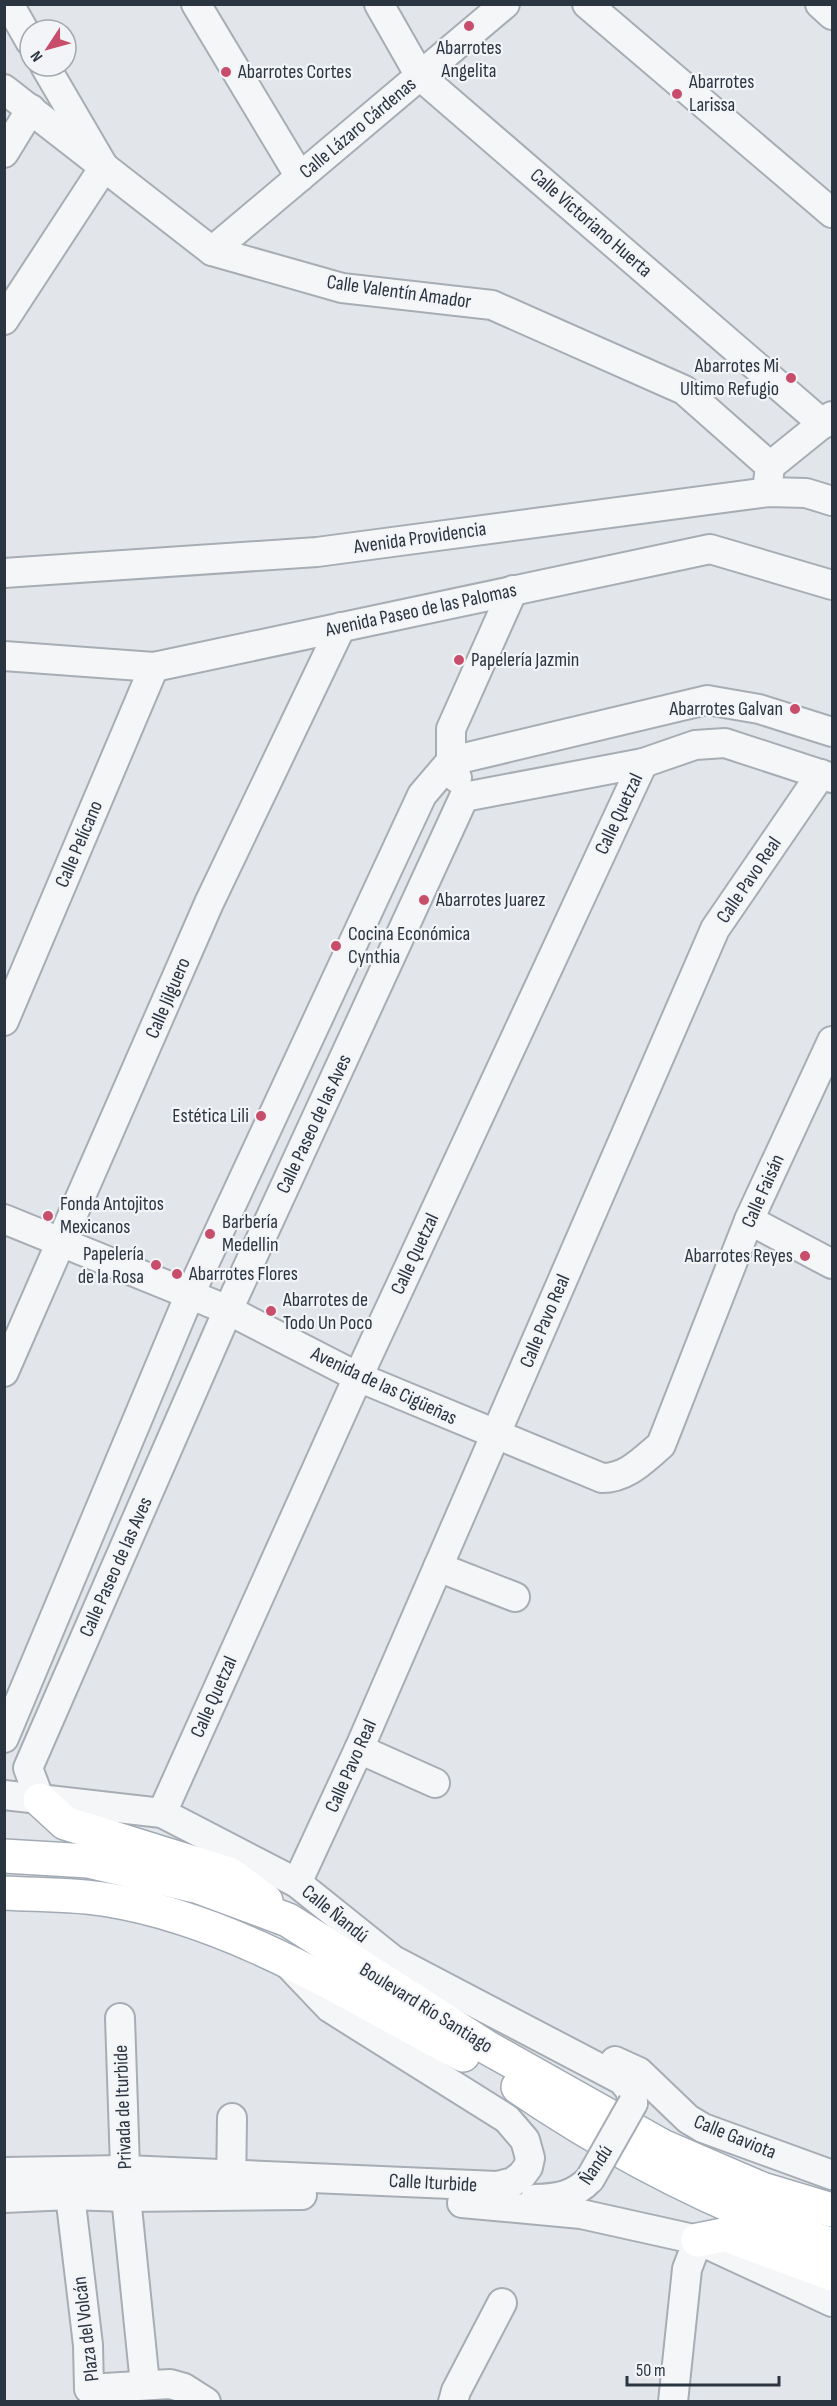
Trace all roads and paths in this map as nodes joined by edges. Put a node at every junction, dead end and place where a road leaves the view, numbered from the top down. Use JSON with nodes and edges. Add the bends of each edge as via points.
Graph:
{"nodes":[{"id":1,"x":9,"y":4,"type":"edge"},
{"id":2,"x":196,"y":4,"type":"edge"},
{"id":3,"x":379,"y":4,"type":"edge"},
{"id":4,"x":505,"y":4,"type":"edge"},
{"id":5,"x":587,"y":4,"type":"edge"},
{"id":6,"x":820,"y":4,"type":"edge"},
{"id":7,"x":832,"y":15,"type":"edge"},
{"id":8,"x":18,"y":20,"type":"edge"},
{"id":9,"x":420,"y":76,"type":"junction"},
{"id":10,"x":52,"y":78,"type":"edge"},
{"id":11,"x":4,"y":89,"type":"edge"},
{"id":12,"x":31,"y":109,"type":"junction"},
{"id":13,"x":4,"y":153,"type":"edge"},
{"id":14,"x":104,"y":167,"type":"junction"},
{"id":15,"x":300,"y":177,"type":"junction"},
{"id":16,"x":832,"y":213,"type":"edge"},
{"id":17,"x":212,"y":251,"type":"junction"},
{"id":18,"x":4,"y":320,"type":"edge"},
{"id":19,"x":828,"y":420,"type":"edge"},
{"id":20,"x":769,"y":479,"type":"junction"},
{"id":21,"x":832,"y":501,"type":"edge"},
{"id":22,"x":4,"y":573,"type":"edge"},
{"id":23,"x":832,"y":585,"type":"edge"},
{"id":24,"x":513,"y":590,"type":"junction"},
{"id":25,"x":341,"y":627,"type":"junction"},
{"id":26,"x":6,"y":659,"type":"edge"},
{"id":27,"x":154,"y":668,"type":"junction"},
{"id":28,"x":832,"y":732,"type":"edge"},
{"id":29,"x":451,"y":761,"type":"junction"},
{"id":30,"x":643,"y":763,"type":"junction"},
{"id":31,"x":827,"y":776,"type":"edge"},
{"id":32,"x":464,"y":797,"type":"junction"},
{"id":33,"x":4,"y":1021,"type":"edge"},
{"id":34,"x":832,"y":1041,"type":"edge"},
{"id":35,"x":4,"y":1219,"type":"edge"},
{"id":36,"x":749,"y":1220,"type":"junction"},
{"id":37,"x":62,"y":1243,"type":"junction"},
{"id":38,"x":831,"y":1260,"type":"edge"},
{"id":39,"x":190,"y":1294,"type":"junction"},
{"id":40,"x":228,"y":1310,"type":"junction"},
{"id":41,"x":4,"y":1372,"type":"edge"},
{"id":42,"x":358,"y":1377,"type":"junction"},
{"id":43,"x":495,"y":1436,"type":"junction"},
{"id":44,"x":661,"y":1445,"type":"joint"},
{"id":45,"x":438,"y":1568,"type":"junction"},
{"id":46,"x":515,"y":1597,"type":"dead end"},
{"id":47,"x":4,"y":1738,"type":"edge"},
{"id":48,"x":359,"y":1749,"type":"junction"},
{"id":49,"x":435,"y":1784,"type":"dead end"},
{"id":50,"x":4,"y":1795,"type":"edge"},
{"id":51,"x":40,"y":1800,"type":"junction"},
{"id":52,"x":162,"y":1814,"type":"junction"},
{"id":53,"x":4,"y":1856,"type":"edge"},
{"id":54,"x":297,"y":1883,"type":"junction"},
{"id":55,"x":4,"y":1893,"type":"edge"},
{"id":56,"x":288,"y":1920,"type":"junction"},
{"id":57,"x":287,"y":1962,"type":"junction"},
{"id":58,"x":120,"y":2018,"type":"dead end"},
{"id":59,"x":518,"y":2026,"type":"junction"},
{"id":60,"x":633,"y":2103,"type":"joint"},
{"id":61,"x":232,"y":2118,"type":"dead end"},
{"id":62,"x":4,"y":2172,"type":"edge"},
{"id":63,"x":832,"y":2175,"type":"edge"},
{"id":64,"x":70,"y":2183,"type":"junction"},
{"id":65,"x":126,"y":2183,"type":"junction"},
{"id":66,"x":231,"y":2184,"type":"junction"},
{"id":67,"x":4,"y":2198,"type":"edge"},
{"id":68,"x":487,"y":2199,"type":"junction"},
{"id":69,"x":832,"y":2210,"type":"edge"},
{"id":70,"x":698,"y":2240,"type":"junction"},
{"id":71,"x":832,"y":2245,"type":"edge"},
{"id":72,"x":832,"y":2274,"type":"edge"},
{"id":73,"x":832,"y":2302,"type":"edge"},
{"id":74,"x":502,"y":2303,"type":"dead end"},
{"id":75,"x":162,"y":2390,"type":"edge"},
{"id":76,"x":206,"y":2402,"type":"edge"},
{"id":77,"x":453,"y":2402,"type":"edge"},
{"id":78,"x":672,"y":2402,"type":"edge"}],
"edges":[{"from":1,"to":8,"type":"street"},
{"from":2,"to":15,"type":"street"},
{"from":3,"to":9,"type":"street","name":"Calle Victoriano Huerta"},
{"from":4,"to":9,"type":"street","name":"Calle Lázaro Cárdenas"},
{"from":5,"to":16,"type":"street"},
{"from":6,"to":7,"type":"street"},
{"from":9,"to":15,"type":"street","name":"Calle Lázaro Cárdenas"},
{"from":9,"to":19,"type":"street","name":"Calle Victoriano Huerta"},
{"from":10,"to":14,"type":"street"},
{"from":11,"to":12,"type":"street","name":"Calle Valentín Amador"},
{"from":12,"to":13,"type":"street"},
{"from":12,"to":14,"type":"street","name":"Calle Valentín Amador"},
{"from":14,"to":17,"type":"street","name":"Calle Valentín Amador"},
{"from":14,"to":18,"type":"street"},
{"from":15,"to":17,"type":"street","name":"Calle Lázaro Cárdenas"},
{"from":17,"to":20,"type":"street","name":"Calle Valentín Amador","via":[[342,288],[492,304],[684,390]]},
{"from":19,"to":20,"type":"street"},
{"from":20,"to":21,"type":"street","name":"Avenida Providencia"},
{"from":20,"to":22,"type":"street","name":"Avenida Providencia","via":[[317,552]]},
{"from":23,"to":24,"type":"street","name":"Avenida Paseo de las Palomas","via":[[710,549]]},
{"from":24,"to":25,"type":"street","name":"Avenida Paseo de las Palomas"},
{"from":24,"to":29,"type":"street","via":[[451,729]]},
{"from":25,"to":27,"type":"street","name":"Avenida Paseo de las Palomas"},
{"from":25,"to":37,"type":"street","name":"Calle Jilguero","via":[[209,903]]},
{"from":26,"to":27,"type":"street","name":"Avenida Paseo de las Palomas"},
{"from":27,"to":33,"type":"street","name":"Calle Pelícano"},
{"from":28,"to":29,"type":"street","via":[[759,709],[707,700]]},
{"from":29,"to":32,"type":"street"},
{"from":29,"to":39,"type":"street","name":"Calle Paseo de las Aves","via":[[422,795]]},
{"from":30,"to":31,"type":"street","via":[[695,745],[724,743]]},
{"from":30,"to":32,"type":"street"},
{"from":30,"to":42,"type":"street","name":"Calle Quetzal"},
{"from":31,"to":43,"type":"street","name":"Calle Pavo Real","via":[[715,929]]},
{"from":32,"to":40,"type":"street","name":"Calle Paseo de las Aves"},
{"from":34,"to":36,"type":"street","name":"Calle Faisán"},
{"from":35,"to":37,"type":"street","name":"Avenida de las Cigüeñas"},
{"from":36,"to":38,"type":"street"},
{"from":36,"to":44,"type":"street","name":"Calle Faisán"},
{"from":37,"to":39,"type":"street","name":"Avenida de las Cigüeñas"},
{"from":37,"to":41,"type":"street","name":"Calle Jilguero"},
{"from":39,"to":40,"type":"street","name":"Avenida de las Cigüeñas"},
{"from":39,"to":47,"type":"street","name":"Calle Paseo de las Aves"},
{"from":40,"to":42,"type":"street","name":"Avenida de las Cigüeñas"},
{"from":40,"to":51,"type":"street","name":"Calle Paseo de las Aves","via":[[28,1768]]},
{"from":42,"to":43,"type":"street","name":"Avenida de las Cigüeñas"},
{"from":42,"to":52,"type":"street","name":"Calle Quetzal"},
{"from":43,"to":44,"type":"street","name":"Avenida de las Cigüeñas","via":[[602,1478],[631,1470]]},
{"from":43,"to":45,"type":"street","name":"Calle Pavo Real"},
{"from":45,"to":46,"type":"street"},
{"from":45,"to":48,"type":"street","name":"Calle Pavo Real"},
{"from":48,"to":49,"type":"street"},
{"from":48,"to":54,"type":"street","name":"Calle Pavo Real"},
{"from":50,"to":51,"type":"street","name":"Calle Ñandú"},
{"from":51,"to":52,"type":"street","name":"Calle Ñandú"},
{"from":51,"to":56,"type":"main road","via":[[65,1823],[229,1874]]},
{"from":52,"to":54,"type":"street","name":"Calle Ñandú"},
{"from":53,"to":56,"type":"main road","name":"Boulevard Río Santiago","via":[[88,1861],[199,1887]]},
{"from":54,"to":59,"type":"street","name":"Calle Ñandú","via":[[393,1960]]},
{"from":55,"to":57,"type":"main road","name":"Boulevard Río Santiago","via":[[108,1899],[216,1930]]},
{"from":56,"to":69,"type":"main road","name":"Boulevard Río Santiago","via":[[488,2048],[662,2146],[762,2189]]},
{"from":57,"to":68,"type":"street","name":"Calle Iturbide","via":[[330,2008],[491,2108],[517,2130],[528,2149],[528,2167]]},
{"from":57,"to":71,"type":"main road","name":"Boulevard Río Santiago","via":[[492,2070],[577,2127],[675,2178],[776,2226]]},
{"from":58,"to":65,"type":"street","name":"Privada de Iturbide"},
{"from":59,"to":60,"type":"street","name":"Calle Ñandú","via":[[622,2080]]},
{"from":59,"to":63,"type":"street","name":"Calle Gaviota","via":[[550,2030],[639,2072],[688,2119],[704,2128]]},
{"from":60,"to":68,"type":"street","name":"Ñandú","bridge":true,"via":[[580,2190],[568,2196]]},
{"from":61,"to":66,"type":"street"},
{"from":62,"to":64,"type":"street","name":"Calle Iturbide"},
{"from":64,"to":65,"type":"street","name":"Calle Iturbide"},
{"from":64,"to":67,"type":"street","name":"Calle Iturbide"},
{"from":64,"to":75,"type":"street","name":"Plaza del Volcán","via":[[88,2344],[89,2389]]},
{"from":65,"to":66,"type":"street","name":"Calle Iturbide"},
{"from":65,"to":75,"type":"street"},
{"from":66,"to":68,"type":"street","name":"Calle Iturbide","via":[[417,2198]]},
{"from":68,"to":70,"type":"street","name":"Calle Iturbide","via":[[648,2227]]},
{"from":70,"to":72,"type":"main road","via":[[732,2236]]},
{"from":70,"to":73,"type":"street","name":"Calle Iturbide"},
{"from":70,"to":78,"type":"street","via":[[687,2269]]},
{"from":74,"to":77,"type":"street"},
{"from":75,"to":76,"type":"street","via":[[184,2388]]}]}
